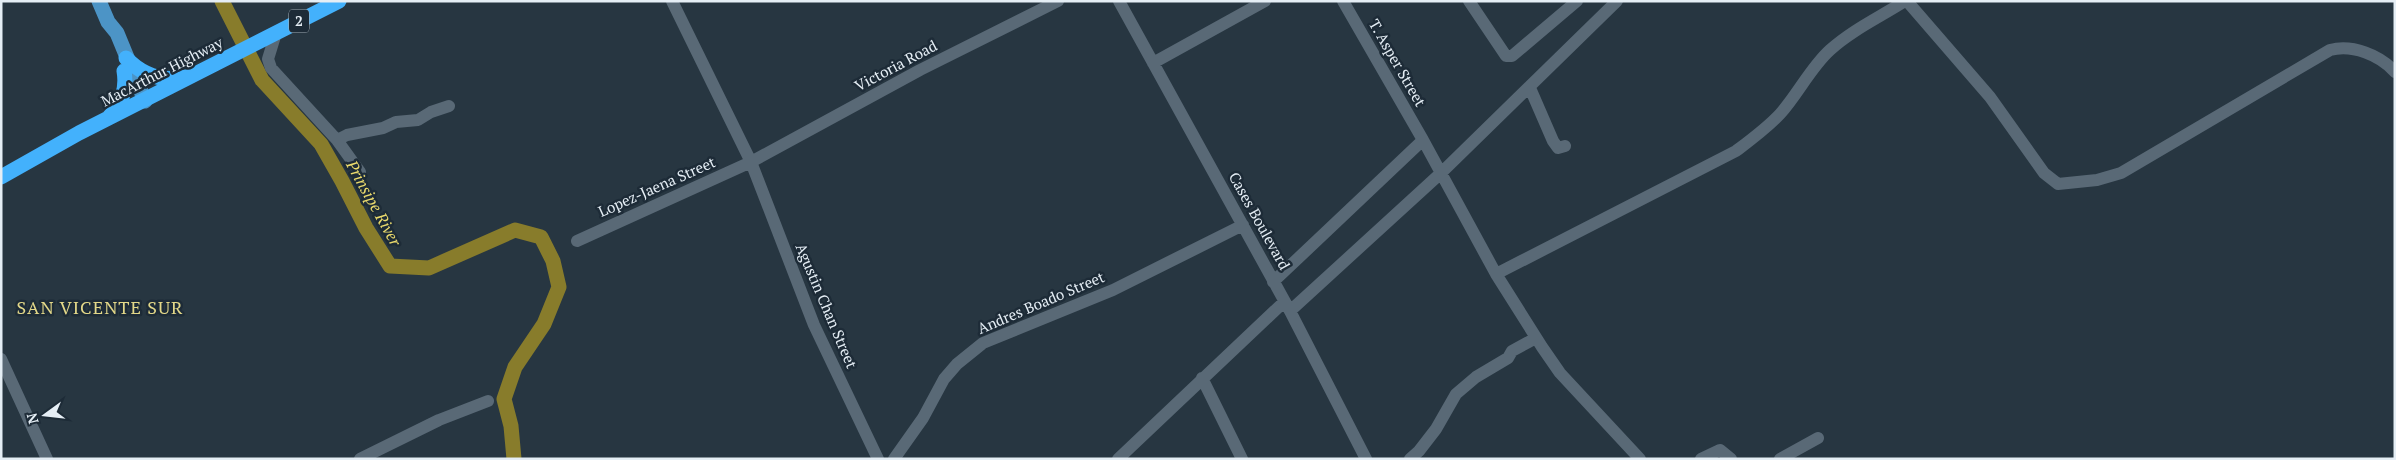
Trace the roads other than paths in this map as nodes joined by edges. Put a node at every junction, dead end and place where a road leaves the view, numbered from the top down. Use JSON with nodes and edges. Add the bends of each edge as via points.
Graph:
{"nodes":[{"id":1,"x":99,"y":1,"type":"edge"},
{"id":2,"x":339,"y":1,"type":"edge"},
{"id":3,"x":672,"y":1,"type":"edge"},
{"id":4,"x":1058,"y":1,"type":"edge"},
{"id":5,"x":1119,"y":1,"type":"edge"},
{"id":6,"x":1265,"y":1,"type":"edge"},
{"id":7,"x":1343,"y":1,"type":"edge"},
{"id":8,"x":1470,"y":1,"type":"edge"},
{"id":9,"x":1577,"y":1,"type":"edge"},
{"id":10,"x":1617,"y":1,"type":"edge"},
{"id":11,"x":1902,"y":2,"type":"edge"},
{"id":12,"x":271,"y":36,"type":"junction"},
{"id":13,"x":125,"y":64,"type":"junction"},
{"id":14,"x":1153,"y":64,"type":"junction"},
{"id":15,"x":2395,"y":72,"type":"edge"},
{"id":16,"x":194,"y":76,"type":"junction"},
{"id":17,"x":1530,"y":88,"type":"junction"},
{"id":18,"x":142,"y":102,"type":"junction"},
{"id":19,"x":450,"y":106,"type":"dead end"},
{"id":20,"x":108,"y":119,"type":"junction"},
{"id":21,"x":337,"y":140,"type":"junction"},
{"id":22,"x":1424,"y":140,"type":"junction"},
{"id":23,"x":1565,"y":146,"type":"dead end"},
{"id":24,"x":750,"y":162,"type":"junction"},
{"id":25,"x":360,"y":172,"type":"dead end"},
{"id":26,"x":1441,"y":173,"type":"junction"},
{"id":27,"x":1,"y":177,"type":"edge"},
{"id":28,"x":1243,"y":225,"type":"junction"},
{"id":29,"x":577,"y":241,"type":"dead end"},
{"id":30,"x":1496,"y":274,"type":"junction"},
{"id":31,"x":1274,"y":282,"type":"junction"},
{"id":32,"x":1287,"y":307,"type":"junction"},
{"id":33,"x":1536,"y":338,"type":"junction"},
{"id":34,"x":1,"y":359,"type":"edge"},
{"id":35,"x":1202,"y":378,"type":"junction"},
{"id":36,"x":488,"y":402,"type":"dead end"},
{"id":37,"x":1818,"y":438,"type":"dead end"},
{"id":38,"x":47,"y":459,"type":"edge"},
{"id":39,"x":360,"y":459,"type":"edge"},
{"id":40,"x":878,"y":459,"type":"edge"},
{"id":41,"x":894,"y":459,"type":"edge"},
{"id":42,"x":1118,"y":459,"type":"edge"},
{"id":43,"x":1242,"y":459,"type":"edge"},
{"id":44,"x":1366,"y":459,"type":"edge"},
{"id":45,"x":1410,"y":459,"type":"edge"},
{"id":46,"x":1640,"y":459,"type":"edge"},
{"id":47,"x":1701,"y":459,"type":"edge"},
{"id":48,"x":1732,"y":459,"type":"edge"},
{"id":49,"x":1780,"y":459,"type":"edge"}],
"edges":[{"from":1,"to":13,"type":"main road","via":[[108,22],[108,36]]},
{"from":2,"to":12,"type":"highway","name":"MacArthur Highway","number":"2"},
{"from":3,"to":24,"type":"street","name":"Agustin Chan Street"},
{"from":4,"to":24,"type":"street","name":"Victoria Road","via":[[920,70]]},
{"from":5,"to":14,"type":"street","name":"Cases Boulevard"},
{"from":6,"to":14,"type":"street"},
{"from":7,"to":22,"type":"street","name":"T. Asper Street"},
{"from":8,"to":9,"type":"street","via":[[1506,56],[1512,56]]},
{"from":10,"to":17,"type":"street"},
{"from":11,"to":15,"type":"street","via":[[1990,97],[2044,173],[2058,184],[2097,180],[2146,161],[2330,50],[2352,48],[2384,61]]},
{"from":11,"to":30,"type":"street","via":[[1829,51],[1780,114],[1736,151]]},
{"from":12,"to":16,"type":"highway","name":"MacArthur Highway","number":"2"},
{"from":12,"to":21,"type":"street","via":[[268,59],[271,68]]},
{"from":13,"to":16,"type":"highway","via":[[148,75],[177,79]]},
{"from":13,"to":18,"type":"main road"},
{"from":13,"to":20,"type":"highway","via":[[123,96],[117,110]]},
{"from":14,"to":28,"type":"street","name":"Cases Boulevard"},
{"from":16,"to":18,"type":"highway","name":"MacArthur Highway","number":"2"},
{"from":17,"to":23,"type":"street","via":[[1553,141],[1558,148]]},
{"from":17,"to":26,"type":"street"},
{"from":18,"to":20,"type":"highway","name":"MacArthur Highway","number":"2"},
{"from":19,"to":21,"type":"street","via":[[418,120],[396,122]]},
{"from":20,"to":27,"type":"highway","name":"MacArthur Highway","number":"2"},
{"from":21,"to":25,"type":"street"},
{"from":22,"to":26,"type":"street","name":"T. Asper Street"},
{"from":22,"to":31,"type":"street"},
{"from":24,"to":29,"type":"street","name":"Lopez-Jaena Street"},
{"from":24,"to":40,"type":"street","name":"Agustin Chan Street","via":[[814,325]]},
{"from":26,"to":30,"type":"street","name":"T. Asper Street"},
{"from":26,"to":32,"type":"street"},
{"from":28,"to":31,"type":"street","name":"Cases Boulevard"},
{"from":28,"to":41,"type":"street","name":"Andres Boado Street","via":[[1113,290],[984,344],[944,379],[923,418]]},
{"from":30,"to":33,"type":"street","name":"T. Asper Street"},
{"from":31,"to":32,"type":"street","name":"Cases Boulevard"},
{"from":32,"to":35,"type":"street"},
{"from":32,"to":44,"type":"street","name":"Cases Boulevard"},
{"from":33,"to":45,"type":"street","via":[[1456,394],[1436,429]]},
{"from":33,"to":46,"type":"street","name":"T. Asper Street","via":[[1560,373]]},
{"from":34,"to":38,"type":"street"},
{"from":35,"to":42,"type":"street"},
{"from":35,"to":43,"type":"street"},
{"from":36,"to":39,"type":"street","via":[[439,420]]},
{"from":37,"to":49,"type":"street"},
{"from":47,"to":48,"type":"street","via":[[1720,450]]}]}
